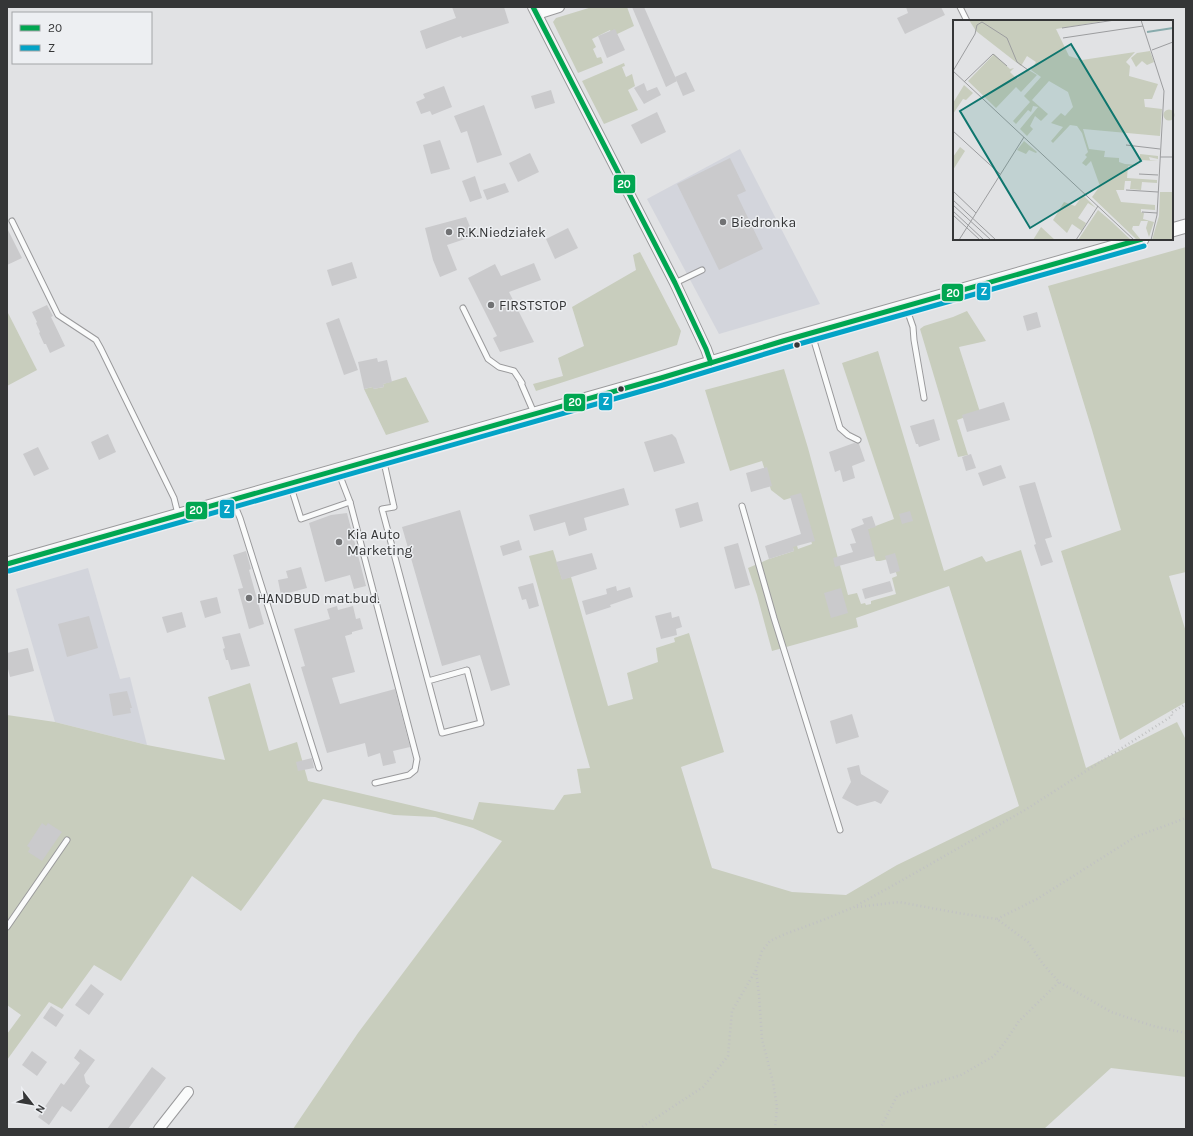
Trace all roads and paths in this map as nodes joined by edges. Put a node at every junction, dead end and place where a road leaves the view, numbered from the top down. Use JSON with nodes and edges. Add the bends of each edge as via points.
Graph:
{"nodes":[{"id":1,"x":559,"y":7,"type":"edge"},
{"id":2,"x":960,"y":7,"type":"edge"},
{"id":3,"x":535,"y":11,"type":"edge"},
{"id":4,"x":966,"y":20,"type":"edge"},
{"id":5,"x":12,"y":221,"type":"dead end"},
{"id":6,"x":1186,"y":226,"type":"edge"},
{"id":7,"x":1173,"y":230,"type":"edge"},
{"id":8,"x":1138,"y":240,"type":"edge"},
{"id":9,"x":702,"y":270,"type":"dead end"},
{"id":10,"x":675,"y":283,"type":"junction"},
{"id":11,"x":906,"y":306,"type":"junction"},
{"id":12,"x":463,"y":308,"type":"dead end"},
{"id":13,"x":812,"y":334,"type":"junction"},
{"id":14,"x":711,"y":363,"type":"junction"},
{"id":15,"x":924,"y":398,"type":"dead end"},
{"id":16,"x":534,"y":413,"type":"junction"},
{"id":17,"x":858,"y":440,"type":"dead end"},
{"id":18,"x":382,"y":457,"type":"junction"},
{"id":19,"x":337,"y":470,"type":"junction"},
{"id":20,"x":290,"y":483,"type":"junction"},
{"id":21,"x":233,"y":500,"type":"junction"},
{"id":22,"x":350,"y":502,"type":"junction"},
{"id":23,"x":742,"y":506,"type":"dead end"},
{"id":24,"x":178,"y":515,"type":"junction"},
{"id":25,"x":7,"y":564,"type":"edge"},
{"id":26,"x":428,"y":681,"type":"junction"},
{"id":27,"x":1186,"y":704,"type":"edge"},
{"id":28,"x":319,"y":768,"type":"dead end"},
{"id":29,"x":375,"y":783,"type":"dead end"},
{"id":30,"x":1186,"y":818,"type":"edge"},
{"id":31,"x":840,"y":830,"type":"dead end"},
{"id":32,"x":67,"y":840,"type":"dead end"},
{"id":33,"x":854,"y":907,"type":"junction"},
{"id":34,"x":997,"y":919,"type":"junction"},
{"id":35,"x":7,"y":927,"type":"edge"},
{"id":36,"x":756,"y":970,"type":"junction"},
{"id":37,"x":1059,"y":982,"type":"junction"},
{"id":38,"x":1186,"y":1033,"type":"edge"},
{"id":39,"x":188,"y":1092,"type":"dead end"},
{"id":40,"x":159,"y":1129,"type":"edge"},
{"id":41,"x":639,"y":1129,"type":"edge"},
{"id":42,"x":775,"y":1129,"type":"edge"},
{"id":43,"x":880,"y":1129,"type":"edge"}],
"edges":[{"from":1,"to":3,"type":"street"},
{"from":2,"to":4,"type":"lane"},
{"from":3,"to":10,"type":"street"},
{"from":5,"to":24,"type":"lane","via":[[58,315],[96,340],[102,349],[174,498]]},
{"from":6,"to":7,"type":"street"},
{"from":8,"to":11,"type":"street"},
{"from":9,"to":10,"type":"lane"},
{"from":10,"to":14,"type":"street"},
{"from":11,"to":13,"type":"street"},
{"from":11,"to":15,"type":"lane","via":[[913,327]]},
{"from":12,"to":16,"type":"lane","via":[[488,359],[498,367],[514,371],[522,382]]},
{"from":13,"to":14,"type":"street"},
{"from":13,"to":17,"type":"lane","via":[[840,428]]},
{"from":14,"to":16,"type":"street"},
{"from":16,"to":18,"type":"street"},
{"from":18,"to":19,"type":"street"},
{"from":18,"to":26,"type":"lane","via":[[394,507],[382,509]]},
{"from":19,"to":20,"type":"street"},
{"from":19,"to":22,"type":"lane"},
{"from":20,"to":21,"type":"street"},
{"from":20,"to":22,"type":"lane","via":[[301,519]]},
{"from":21,"to":24,"type":"street"},
{"from":21,"to":28,"type":"lane"},
{"from":22,"to":29,"type":"lane","via":[[417,759],[414,770],[409,775]]},
{"from":23,"to":31,"type":"lane","via":[[776,626]]},
{"from":24,"to":25,"type":"street"},
{"from":26,"to":26,"type":"lane","via":[[442,733],[481,723],[467,670]]},
{"from":27,"to":33,"type":"path","via":[[1171,713],[1172,716],[1025,810]]},
{"from":30,"to":34,"type":"path","via":[[1135,837],[1038,899]]},
{"from":32,"to":35,"type":"lane"},
{"from":33,"to":34,"type":"path","via":[[899,902]]},
{"from":33,"to":36,"type":"path","via":[[770,941],[762,951]]},
{"from":34,"to":37,"type":"path","via":[[1028,942]]},
{"from":36,"to":41,"type":"path","via":[[732,1011],[728,1056],[703,1087]]},
{"from":36,"to":42,"type":"path","via":[[762,1039],[773,1082],[776,1107]]},
{"from":37,"to":38,"type":"path","via":[[1111,1012],[1153,1026]]},
{"from":37,"to":43,"type":"path","via":[[1019,1021],[994,1056],[961,1075],[897,1096]]},
{"from":39,"to":40,"type":"street"}]}
